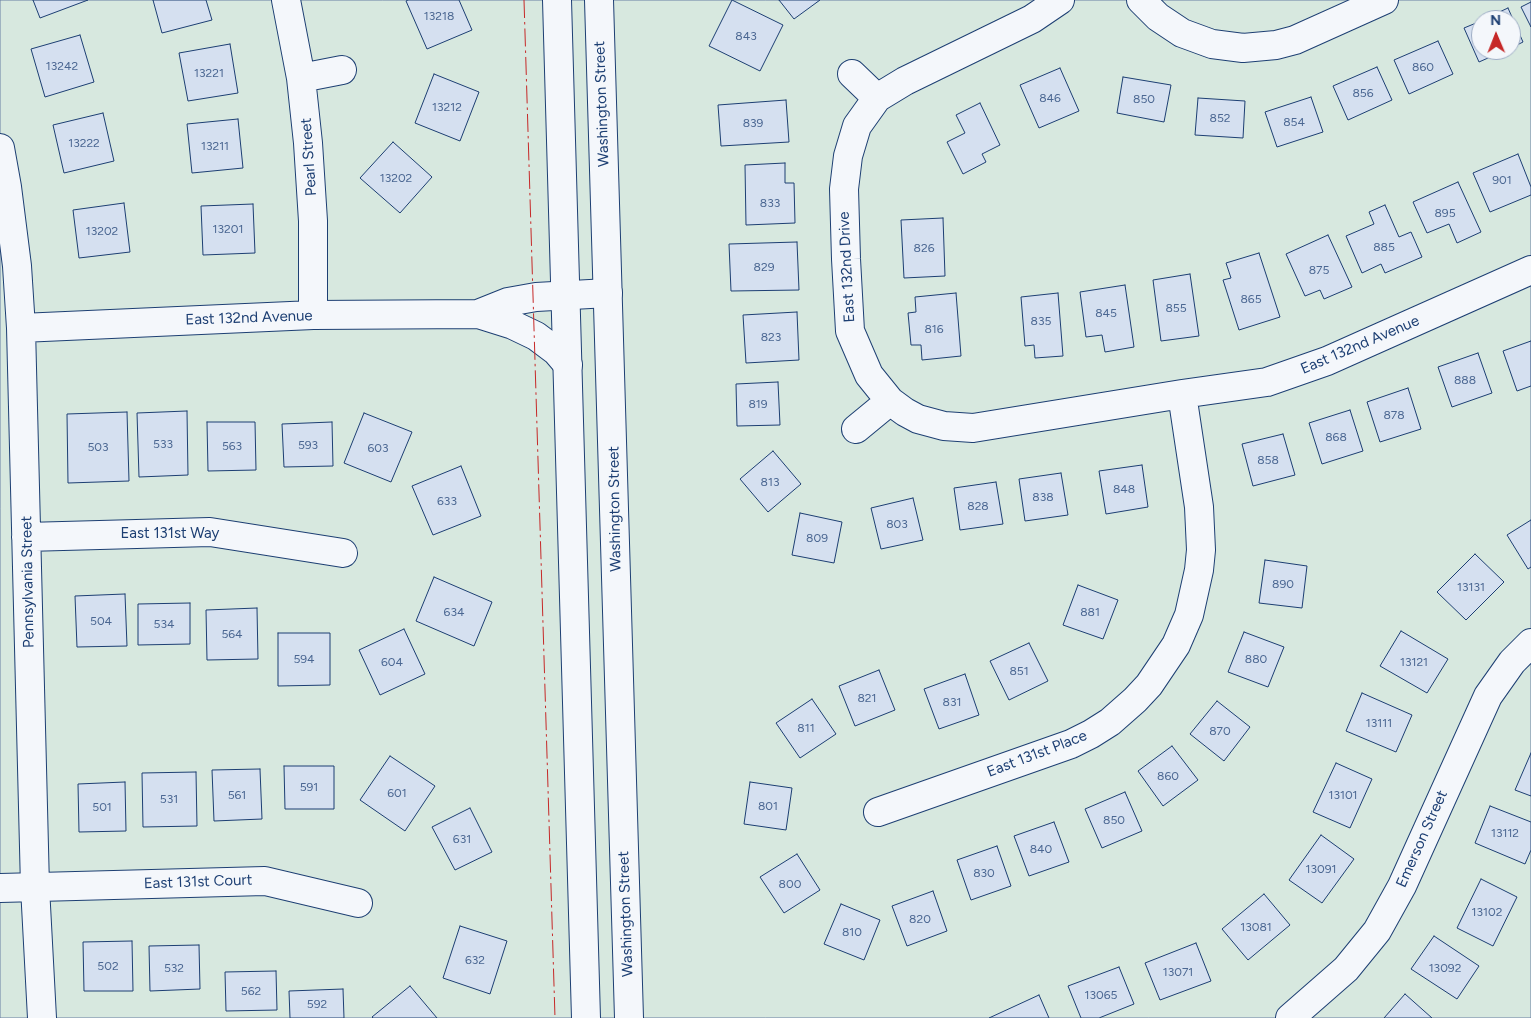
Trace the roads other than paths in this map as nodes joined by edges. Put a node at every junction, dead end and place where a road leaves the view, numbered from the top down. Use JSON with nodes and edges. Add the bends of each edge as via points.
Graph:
{"nodes":[{"id":1,"x":286,"y":0,"type":"edge"},
{"id":2,"x":557,"y":0,"type":"edge"},
{"id":3,"x":599,"y":0,"type":"edge"},
{"id":4,"x":1060,"y":0,"type":"edge"},
{"id":5,"x":1141,"y":0,"type":"edge"},
{"id":6,"x":1384,"y":0,"type":"edge"},
{"id":7,"x":342,"y":70,"type":"dead end"},
{"id":8,"x":852,"y":74,"type":"dead end"},
{"id":9,"x":301,"y":78,"type":"junction"},
{"id":10,"x":877,"y":98,"type":"junction"},
{"id":11,"x":0,"y":148,"type":"edge"},
{"id":12,"x":1531,"y":270,"type":"edge"},
{"id":13,"x":608,"y":293,"type":"junction"},
{"id":14,"x":566,"y":294,"type":"junction"},
{"id":15,"x":478,"y":314,"type":"junction"},
{"id":16,"x":313,"y":315,"type":"junction"},
{"id":17,"x":21,"y":328,"type":"junction"},
{"id":18,"x":568,"y":365,"type":"junction"},
{"id":19,"x":1182,"y":394,"type":"junction"},
{"id":20,"x":890,"y":401,"type":"junction"},
{"id":21,"x":856,"y":429,"type":"dead end"},
{"id":22,"x":26,"y":537,"type":"junction"},
{"id":23,"x":343,"y":553,"type":"dead end"},
{"id":24,"x":1531,"y":643,"type":"edge"},
{"id":25,"x":878,"y":812,"type":"dead end"},
{"id":26,"x":36,"y":887,"type":"junction"},
{"id":27,"x":0,"y":888,"type":"edge"},
{"id":28,"x":358,"y":903,"type":"dead end"},
{"id":29,"x":42,"y":1018,"type":"edge"},
{"id":30,"x":586,"y":1018,"type":"edge"},
{"id":31,"x":630,"y":1018,"type":"edge"},
{"id":32,"x":1290,"y":1018,"type":"edge"}],
"edges":[{"from":1,"to":9,"type":"street","name":"Pearl Street"},
{"from":2,"to":14,"type":"street"},
{"from":3,"to":13,"type":"street","name":"Washington Street"},
{"from":4,"to":10,"type":"street","name":"East 132nd Drive","via":[[1032,19]]},
{"from":5,"to":6,"type":"street","via":[[1158,17],[1182,33],[1212,44],[1243,48],[1295,40]]},
{"from":7,"to":9,"type":"street"},
{"from":8,"to":10,"type":"street"},
{"from":9,"to":16,"type":"street","name":"Pearl Street","via":[[313,221]]},
{"from":10,"to":20,"type":"street","name":"East 132nd Drive","via":[[857,126],[848,156],[844,189],[846,259],[850,331],[869,375]]},
{"from":11,"to":17,"type":"street","name":"Pennsylvania Street","via":[[17,266]]},
{"from":12,"to":19,"type":"street","name":"East 132nd Avenue","via":[[1293,374],[1267,382]]},
{"from":13,"to":14,"type":"street","name":"East 132nd Avenue"},
{"from":13,"to":31,"type":"street","name":"Washington Street"},
{"from":14,"to":15,"type":"street","name":"East 132nd Avenue","via":[[522,299]]},
{"from":14,"to":18,"type":"street"},
{"from":15,"to":16,"type":"street","name":"East 132nd Avenue"},
{"from":15,"to":18,"type":"street","name":"East 132nd Avenue","via":[[536,336]]},
{"from":16,"to":17,"type":"street","name":"East 132nd Avenue"},
{"from":17,"to":22,"type":"street","name":"Pennsylvania Street"},
{"from":18,"to":30,"type":"street"},
{"from":19,"to":20,"type":"street","name":"East 132nd Drive","via":[[973,428],[944,426],[918,419]]},
{"from":19,"to":25,"type":"street","name":"East 131st Place","via":[[1199,507],[1199,570],[1189,615],[1176,645],[1149,685],[1110,722],[1078,740]]},
{"from":20,"to":21,"type":"street"},
{"from":22,"to":23,"type":"street","name":"East 131st Way","via":[[210,532]]},
{"from":22,"to":26,"type":"street","name":"Pennsylvania Street"},
{"from":24,"to":32,"type":"street","name":"Emerson Street","via":[[1512,662],[1488,696],[1402,886],[1377,931],[1346,969]]},
{"from":26,"to":27,"type":"street","name":"East 131st Court"},
{"from":26,"to":28,"type":"street","name":"East 131st Court","via":[[265,880]]},
{"from":26,"to":29,"type":"street","name":"Pennsylvania Street"}]}
